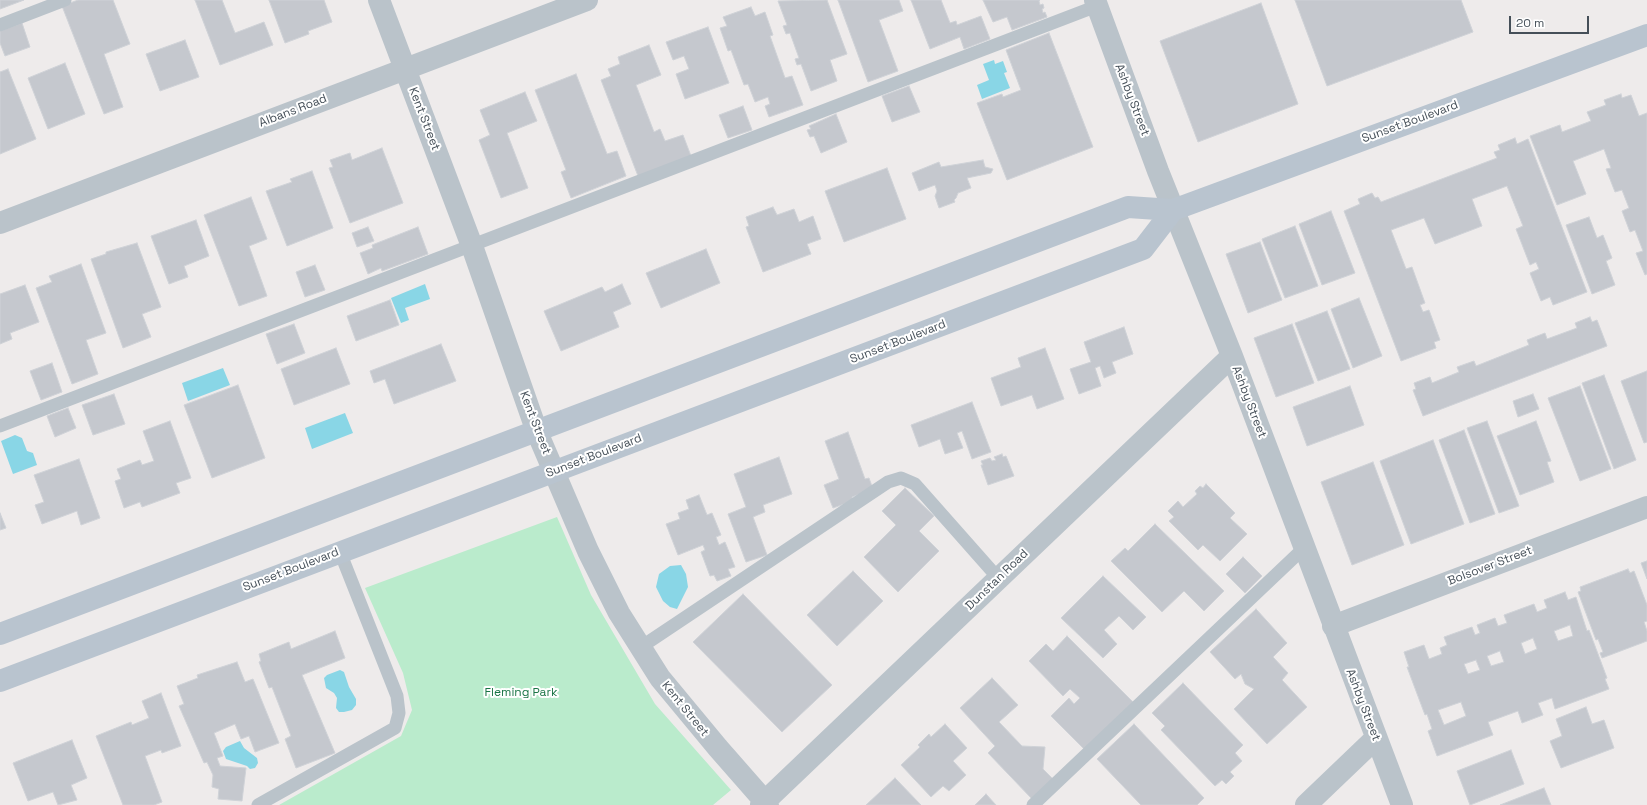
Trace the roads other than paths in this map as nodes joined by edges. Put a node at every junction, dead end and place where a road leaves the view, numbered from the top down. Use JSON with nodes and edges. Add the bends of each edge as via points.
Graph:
{"nodes":[{"id":1,"x":65,"y":0,"type":"edge"},
{"id":2,"x":379,"y":0,"type":"edge"},
{"id":3,"x":587,"y":0,"type":"edge"},
{"id":4,"x":1096,"y":3,"type":"edge"},
{"id":5,"x":0,"y":25,"type":"edge"},
{"id":6,"x":1647,"y":35,"type":"edge"},
{"id":7,"x":405,"y":68,"type":"junction"},
{"id":8,"x":1173,"y":210,"type":"junction"},
{"id":9,"x":0,"y":222,"type":"edge"},
{"id":10,"x":472,"y":246,"type":"junction"},
{"id":11,"x":1232,"y":356,"type":"junction"},
{"id":12,"x":0,"y":426,"type":"edge"},
{"id":13,"x":537,"y":432,"type":"junction"},
{"id":14,"x":554,"y":471,"type":"junction"},
{"id":15,"x":1647,"y":507,"type":"edge"},
{"id":16,"x":1304,"y":548,"type":"junction"},
{"id":17,"x":340,"y":552,"type":"junction"},
{"id":18,"x":999,"y":579,"type":"junction"},
{"id":19,"x":1333,"y":626,"type":"junction"},
{"id":20,"x":0,"y":634,"type":"edge"},
{"id":21,"x":641,"y":647,"type":"junction"},
{"id":22,"x":0,"y":680,"type":"edge"},
{"id":23,"x":1376,"y":738,"type":"junction"},
{"id":24,"x":765,"y":804,"type":"edge"},
{"id":25,"x":258,"y":805,"type":"edge"},
{"id":26,"x":1033,"y":805,"type":"edge"},
{"id":27,"x":1306,"y":805,"type":"edge"},
{"id":28,"x":1402,"y":805,"type":"edge"}],
"edges":[{"from":1,"to":5,"type":"lane"},
{"from":2,"to":7,"type":"street","name":"Kent Street"},
{"from":3,"to":7,"type":"street","name":"Albans Road"},
{"from":4,"to":8,"type":"street","name":"Ashby Street"},
{"from":4,"to":10,"type":"lane"},
{"from":6,"to":8,"type":"street","name":"Sunset Boulevard"},
{"from":7,"to":9,"type":"street","name":"Albans Road"},
{"from":7,"to":10,"type":"street","name":"Kent Street"},
{"from":8,"to":11,"type":"street","name":"Ashby Street"},
{"from":8,"to":13,"type":"street","name":"Sunset Boulevard","via":[[1128,207]]},
{"from":8,"to":14,"type":"street","name":"Sunset Boulevard","via":[[1143,249]]},
{"from":10,"to":12,"type":"lane"},
{"from":10,"to":13,"type":"street","name":"Kent Street"},
{"from":11,"to":16,"type":"street","name":"Ashby Street"},
{"from":11,"to":18,"type":"street","name":"Dunstan Road"},
{"from":13,"to":14,"type":"street","name":"Kent Street"},
{"from":13,"to":20,"type":"street","name":"Sunset Boulevard"},
{"from":14,"to":17,"type":"street","name":"Sunset Boulevard"},
{"from":14,"to":21,"type":"street","name":"Kent Street","via":[[588,551],[619,612]]},
{"from":15,"to":19,"type":"street","name":"Bolsover Street"},
{"from":16,"to":19,"type":"street","name":"Ashby Street"},
{"from":16,"to":26,"type":"lane"},
{"from":17,"to":22,"type":"street","name":"Sunset Boulevard"},
{"from":17,"to":25,"type":"lane","via":[[398,696],[400,713],[395,728]]},
{"from":18,"to":21,"type":"lane","via":[[915,484],[901,478],[888,482]]},
{"from":18,"to":24,"type":"street","name":"Dunstan Road"},
{"from":19,"to":23,"type":"street","name":"Ashby Street"},
{"from":21,"to":24,"type":"street","name":"Kent Street","via":[[660,678]]},
{"from":23,"to":27,"type":"street"},
{"from":23,"to":28,"type":"street","name":"Ashby Street"}]}
